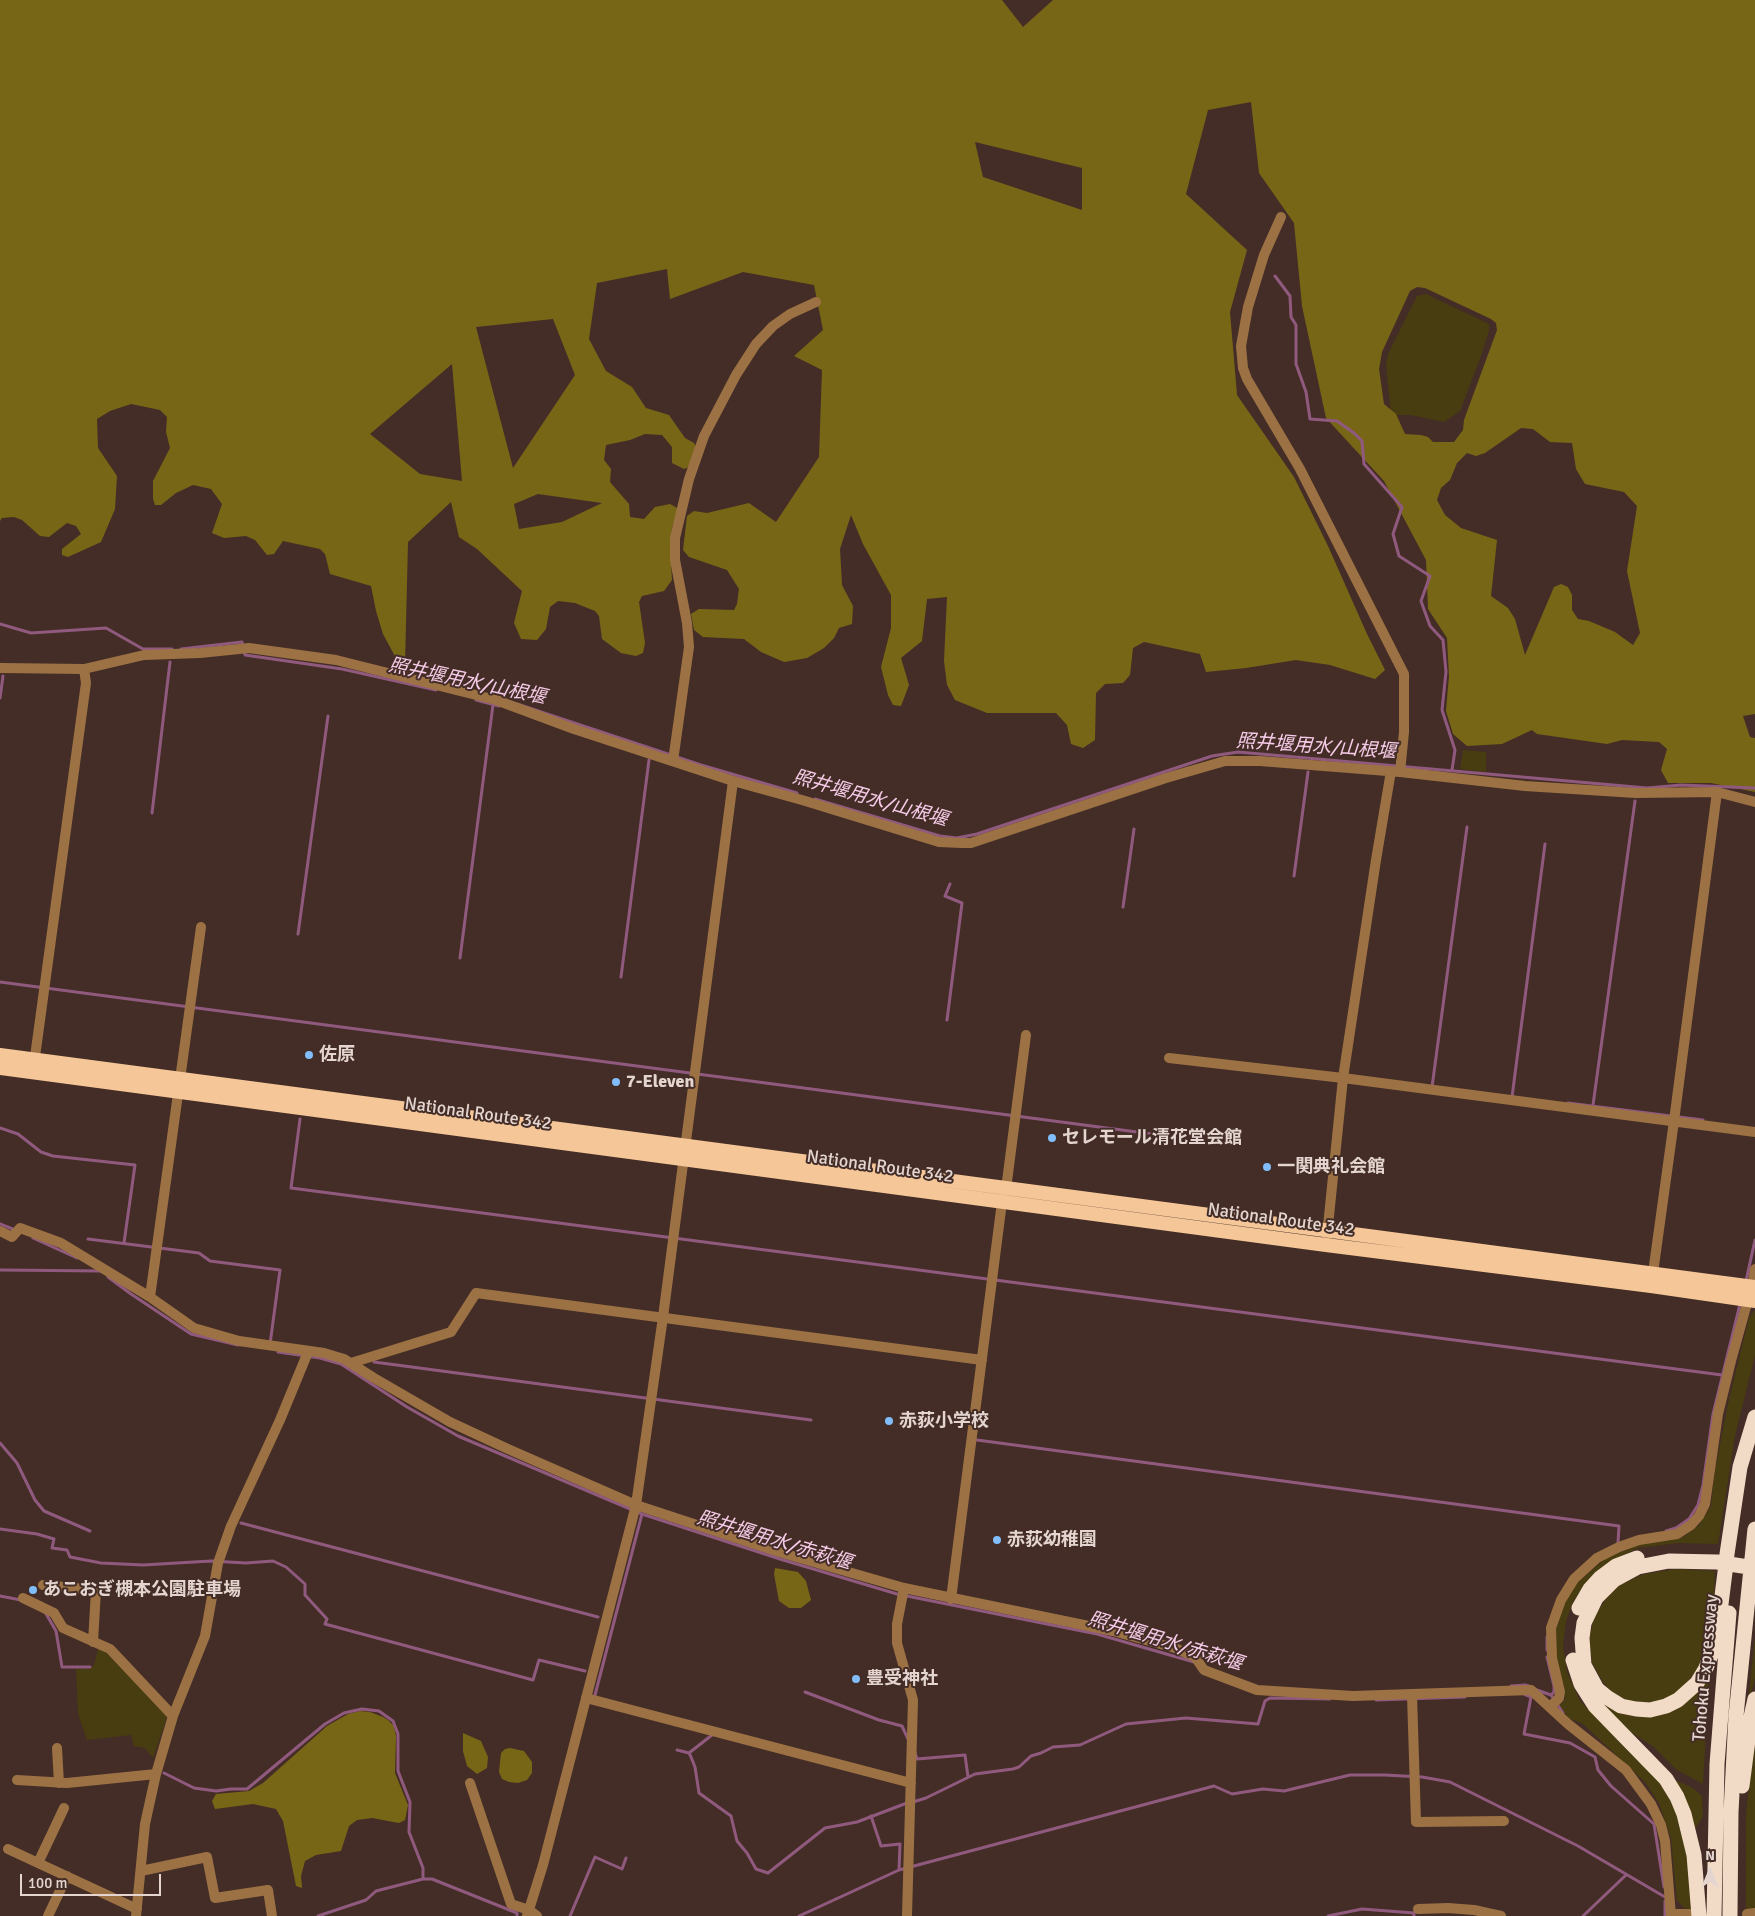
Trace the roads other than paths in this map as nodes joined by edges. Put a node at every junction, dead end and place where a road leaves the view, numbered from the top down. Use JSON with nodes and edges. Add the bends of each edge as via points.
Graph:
{"nodes":[{"id":1,"x":1281,"y":217,"type":"dead end"},
{"id":2,"x":816,"y":302,"type":"dead end"},
{"id":3,"x":0,"y":668,"type":"edge"},
{"id":4,"x":84,"y":669,"type":"junction"},
{"id":5,"x":673,"y":761,"type":"junction"},
{"id":6,"x":1395,"y":771,"type":"junction"},
{"id":7,"x":733,"y":781,"type":"junction"},
{"id":8,"x":1717,"y":792,"type":"junction"},
{"id":9,"x":1755,"y":802,"type":"edge"},
{"id":10,"x":201,"y":926,"type":"dead end"},
{"id":11,"x":1026,"y":1035,"type":"dead end"},
{"id":12,"x":0,"y":1055,"type":"edge"},
{"id":13,"x":1169,"y":1058,"type":"dead end"},
{"id":14,"x":33,"y":1066,"type":"junction"},
{"id":15,"x":0,"y":1068,"type":"edge"},
{"id":16,"x":1343,"y":1078,"type":"junction"},
{"id":17,"x":180,"y":1086,"type":"junction"},
{"id":18,"x":1674,"y":1121,"type":"junction"},
{"id":19,"x":1755,"y":1132,"type":"edge"},
{"id":20,"x":684,"y":1153,"type":"junction"},
{"id":21,"x":1004,"y":1195,"type":"junction"},
{"id":22,"x":0,"y":1231,"type":"edge"},
{"id":23,"x":1327,"y":1238,"type":"junction"},
{"id":24,"x":1755,"y":1269,"type":"edge"},
{"id":25,"x":1652,"y":1280,"type":"junction"},
{"id":26,"x":1752,"y":1294,"type":"edge"},
{"id":27,"x":150,"y":1297,"type":"junction"},
{"id":28,"x":663,"y":1317,"type":"junction"},
{"id":29,"x":308,"y":1352,"type":"junction"},
{"id":30,"x":982,"y":1360,"type":"junction"},
{"id":31,"x":351,"y":1363,"type":"junction"},
{"id":32,"x":1755,"y":1417,"type":"edge"},
{"id":33,"x":1755,"y":1426,"type":"edge"},
{"id":34,"x":636,"y":1506,"type":"junction"},
{"id":35,"x":1754,"y":1533,"type":"edge"},
{"id":36,"x":1734,"y":1535,"type":"junction"},
{"id":37,"x":1755,"y":1558,"type":"edge"},
{"id":38,"x":1752,"y":1571,"type":"edge"},
{"id":39,"x":1729,"y":1572,"type":"junction"},
{"id":40,"x":43,"y":1585,"type":"dead end"},
{"id":41,"x":904,"y":1588,"type":"junction"},
{"id":42,"x":24,"y":1598,"type":"dead end"},
{"id":43,"x":951,"y":1599,"type":"junction"},
{"id":44,"x":93,"y":1642,"type":"junction"},
{"id":45,"x":1412,"y":1696,"type":"junction"},
{"id":46,"x":586,"y":1698,"type":"junction"},
{"id":47,"x":1755,"y":1699,"type":"edge"},
{"id":48,"x":1550,"y":1707,"type":"junction"},
{"id":49,"x":173,"y":1716,"type":"junction"},
{"id":50,"x":58,"y":1748,"type":"dead end"},
{"id":51,"x":156,"y":1774,"type":"junction"},
{"id":52,"x":17,"y":1780,"type":"dead end"},
{"id":53,"x":59,"y":1783,"type":"junction"},
{"id":54,"x":470,"y":1783,"type":"dead end"},
{"id":55,"x":911,"y":1783,"type":"junction"},
{"id":56,"x":64,"y":1808,"type":"dead end"},
{"id":57,"x":1504,"y":1821,"type":"dead end"},
{"id":58,"x":8,"y":1849,"type":"dead end"},
{"id":59,"x":38,"y":1863,"type":"junction"},
{"id":60,"x":141,"y":1871,"type":"junction"},
{"id":61,"x":67,"y":1876,"type":"junction"},
{"id":62,"x":1418,"y":1909,"type":"dead end"},
{"id":63,"x":136,"y":1913,"type":"edge"},
{"id":64,"x":531,"y":1914,"type":"edge"},
{"id":65,"x":1746,"y":1914,"type":"edge"},
{"id":66,"x":1671,"y":1915,"type":"edge"},
{"id":67,"x":1694,"y":1915,"type":"edge"},
{"id":68,"x":48,"y":1916,"type":"edge"},
{"id":69,"x":272,"y":1916,"type":"edge"},
{"id":70,"x":907,"y":1916,"type":"edge"},
{"id":71,"x":1501,"y":1916,"type":"edge"},
{"id":72,"x":1714,"y":1916,"type":"edge"},
{"id":73,"x":1730,"y":1916,"type":"edge"}],
"edges":[{"from":1,"to":6,"type":"street","via":[[1264,255],[1248,307],[1241,346],[1242,368],[1300,469],[1404,674],[1404,732]]},
{"from":2,"to":5,"type":"street","via":[[784,318],[756,344],[704,436],[689,479],[675,538],[675,560],[689,647]]},
{"from":3,"to":4,"type":"street"},
{"from":4,"to":5,"type":"street","via":[[144,655],[249,648],[336,660],[496,700]]},
{"from":4,"to":14,"type":"street","via":[[86,683]]},
{"from":5,"to":7,"type":"street"},
{"from":6,"to":7,"type":"street","via":[[1224,761],[962,844],[939,842]]},
{"from":6,"to":8,"type":"street","via":[[1525,786],[1636,793]]},
{"from":6,"to":16,"type":"street"},
{"from":7,"to":20,"type":"street"},
{"from":8,"to":9,"type":"street"},
{"from":8,"to":18,"type":"street"},
{"from":10,"to":17,"type":"street"},
{"from":11,"to":21,"type":"street"},
{"from":12,"to":14,"type":"highway","name":"National Route 342"},
{"from":13,"to":16,"type":"street"},
{"from":14,"to":15,"type":"highway","name":"National Route 342"},
{"from":14,"to":17,"type":"highway","name":"National Route 342"},
{"from":16,"to":18,"type":"street"},
{"from":16,"to":23,"type":"street"},
{"from":17,"to":20,"type":"highway","name":"National Route 342"},
{"from":17,"to":27,"type":"street"},
{"from":18,"to":19,"type":"street"},
{"from":18,"to":25,"type":"street"},
{"from":20,"to":21,"type":"highway","name":"National Route 342"},
{"from":20,"to":28,"type":"street"},
{"from":21,"to":23,"type":"highway","name":"National Route 342"},
{"from":21,"to":30,"type":"street"},
{"from":22,"to":27,"type":"street","via":[[12,1237],[20,1228],[61,1243]]},
{"from":23,"to":25,"type":"highway","name":"National Route 342"},
{"from":24,"to":26,"type":"street"},
{"from":25,"to":26,"type":"highway","name":"National Route 342"},
{"from":26,"to":48,"type":"street","via":[[1718,1414],[1702,1510],[1691,1525],[1677,1534],[1619,1546],[1596,1558],[1574,1579],[1561,1600],[1551,1628],[1552,1658],[1560,1692]]},
{"from":27,"to":29,"type":"street","via":[[194,1328],[239,1341]]},
{"from":28,"to":30,"type":"street"},
{"from":28,"to":31,"type":"street","via":[[476,1293],[450,1332]]},
{"from":28,"to":34,"type":"street"},
{"from":29,"to":31,"type":"street","via":[[324,1353]]},
{"from":29,"to":49,"type":"street","via":[[231,1526],[218,1563],[205,1636]]},
{"from":30,"to":43,"type":"street"},
{"from":31,"to":34,"type":"street","via":[[450,1422]]},
{"from":32,"to":36,"type":"highway","via":[[1740,1467]]},
{"from":33,"to":36,"type":"highway"},
{"from":34,"to":41,"type":"street"},
{"from":34,"to":46,"type":"street"},
{"from":35,"to":38,"type":"highway","name":"Tohoku Expressway"},
{"from":36,"to":39,"type":"highway"},
{"from":37,"to":67,"type":"highway","via":[[1680,1550],[1630,1560],[1616,1566],[1590,1589],[1574,1623],[1572,1654],[1581,1684],[1601,1712],[1666,1779],[1684,1814],[1694,1855]]},
{"from":38,"to":39,"type":"highway","via":[[1716,1562],[1670,1561],[1638,1567],[1614,1580],[1596,1598],[1584,1623],[1584,1665],[1597,1689],[1621,1706],[1643,1710],[1666,1706],[1689,1692],[1702,1675],[1712,1652]]},
{"from":38,"to":73,"type":"highway","name":"Tohoku Expressway","via":[[1736,1716]]},
{"from":39,"to":72,"type":"highway","name":"Tohoku Expressway","via":[[1717,1764]]},
{"from":40,"to":44,"type":"street","via":[[96,1590]]},
{"from":41,"to":43,"type":"street"},
{"from":41,"to":55,"type":"street","via":[[896,1624],[897,1642],[913,1700]]},
{"from":42,"to":44,"type":"street","via":[[54,1613],[63,1628]]},
{"from":43,"to":45,"type":"street","via":[[1113,1631],[1175,1648],[1194,1657],[1204,1670],[1257,1690]]},
{"from":44,"to":49,"type":"street","via":[[110,1649]]},
{"from":45,"to":48,"type":"street","via":[[1524,1689],[1536,1693]]},
{"from":45,"to":57,"type":"street","via":[[1416,1822]]},
{"from":46,"to":55,"type":"street"},
{"from":46,"to":64,"type":"street"},
{"from":47,"to":65,"type":"highway","via":[[1744,1765]]},
{"from":48,"to":66,"type":"street","via":[[1626,1770],[1651,1804],[1665,1842]]},
{"from":49,"to":51,"type":"street"},
{"from":50,"to":53,"type":"street"},
{"from":51,"to":53,"type":"street"},
{"from":51,"to":60,"type":"street","via":[[145,1824]]},
{"from":52,"to":53,"type":"street"},
{"from":54,"to":64,"type":"street","via":[[511,1904]]},
{"from":55,"to":70,"type":"street"},
{"from":56,"to":59,"type":"street"},
{"from":58,"to":59,"type":"street"},
{"from":59,"to":61,"type":"street"},
{"from":60,"to":63,"type":"street"},
{"from":60,"to":69,"type":"street","via":[[207,1858],[215,1898],[268,1890]]},
{"from":61,"to":63,"type":"street"},
{"from":61,"to":68,"type":"street"},
{"from":62,"to":71,"type":"street","via":[[1474,1910]]},
{"from":66,"to":67,"type":"street"}]}
